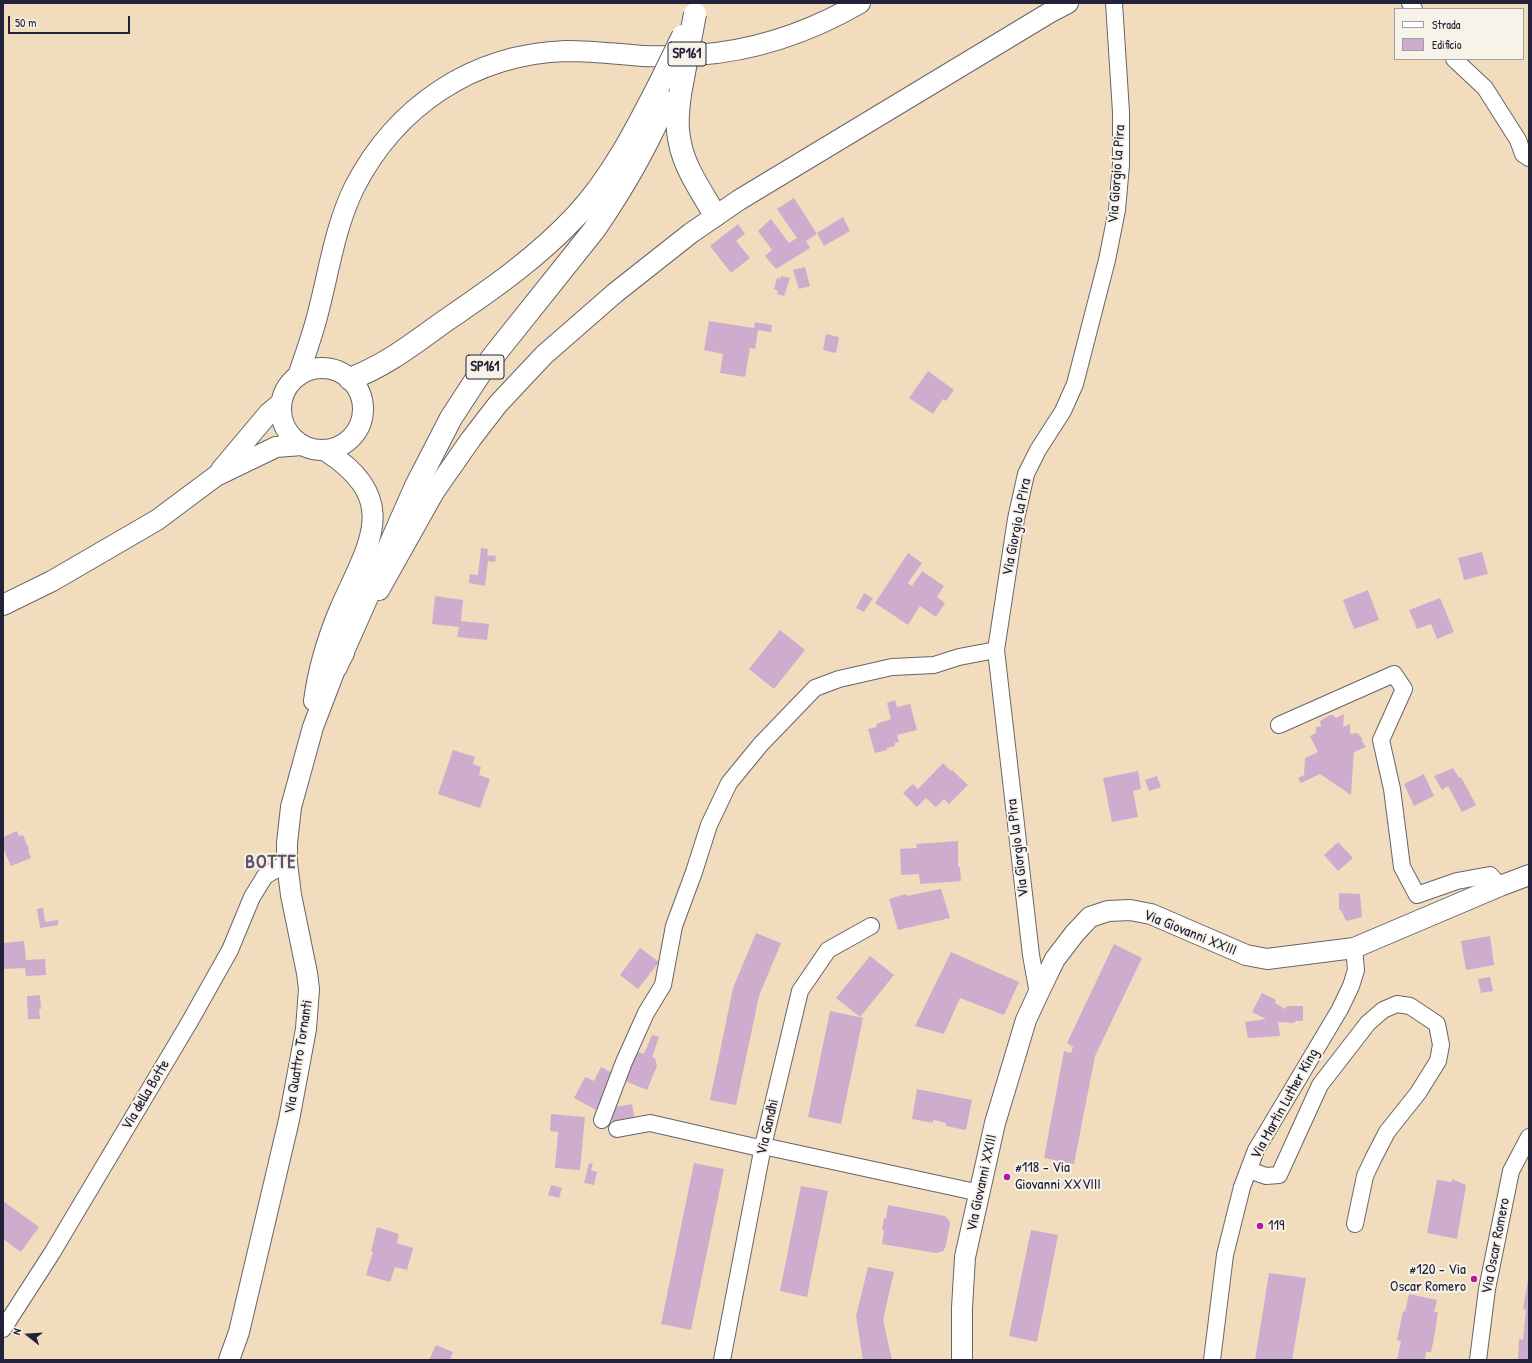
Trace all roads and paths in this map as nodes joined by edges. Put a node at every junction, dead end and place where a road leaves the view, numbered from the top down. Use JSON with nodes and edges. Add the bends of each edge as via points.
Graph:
{"nodes":[{"id":1,"x":860,"y":3,"type":"edge"},
{"id":2,"x":1068,"y":3,"type":"edge"},
{"id":3,"x":1114,"y":3,"type":"edge"},
{"id":4,"x":696,"y":8,"type":"edge"},
{"id":5,"x":1054,"y":8,"type":"edge"},
{"id":6,"x":1455,"y":60,"type":"edge"},
{"id":7,"x":670,"y":89,"type":"junction"},
{"id":8,"x":1526,"y":156,"type":"edge"},
{"id":9,"x":715,"y":216,"type":"junction"},
{"id":10,"x":318,"y":315,"type":"junction"},
{"id":11,"x":341,"y":374,"type":"junction"},
{"id":12,"x":298,"y":376,"type":"junction"},
{"id":13,"x":281,"y":403,"type":"junction"},
{"id":14,"x":302,"y":446,"type":"junction"},
{"id":15,"x":326,"y":451,"type":"junction"},
{"id":16,"x":216,"y":476,"type":"junction"},
{"id":17,"x":3,"y":605,"type":"edge"},
{"id":18,"x":996,"y":650,"type":"junction"},
{"id":19,"x":336,"y":667,"type":"junction"},
{"id":20,"x":1280,"y":725,"type":"dead end"},
{"id":21,"x":313,"y":727,"type":"junction"},
{"id":22,"x":287,"y":863,"type":"junction"},
{"id":23,"x":1529,"y":875,"type":"edge"},
{"id":24,"x":1500,"y":886,"type":"junction"},
{"id":25,"x":871,"y":926,"type":"dead end"},
{"id":26,"x":1354,"y":948,"type":"junction"},
{"id":27,"x":1038,"y":994,"type":"junction"},
{"id":28,"x":602,"y":1120,"type":"dead end"},
{"id":29,"x":617,"y":1129,"type":"dead end"},
{"id":30,"x":1529,"y":1137,"type":"edge"},
{"id":31,"x":763,"y":1146,"type":"junction"},
{"id":32,"x":1249,"y":1170,"type":"junction"},
{"id":33,"x":980,"y":1193,"type":"junction"},
{"id":34,"x":1355,"y":1224,"type":"dead end"},
{"id":35,"x":3,"y":1329,"type":"edge"},
{"id":36,"x":229,"y":1360,"type":"edge"},
{"id":37,"x":722,"y":1360,"type":"edge"},
{"id":38,"x":962,"y":1360,"type":"edge"},
{"id":39,"x":1212,"y":1360,"type":"edge"},
{"id":40,"x":1478,"y":1360,"type":"edge"}],
"edges":[{"from":1,"to":10,"type":"main road","via":[[814,27],[778,40],[741,48],[697,55],[660,56],[582,51],[534,54],[486,66],[455,81],[429,98],[402,121],[368,163],[342,220]]},
{"from":2,"to":5,"type":"main road"},
{"from":3,"to":18,"type":"street","name":"Via Giorgio la Pira","via":[[1121,112],[1121,165],[1117,210],[1107,260],[1075,384],[1063,411],[1026,474],[1016,520]]},
{"from":4,"to":7,"type":"highway","number":"SP161","bridge":true},
{"from":5,"to":9,"type":"main road"},
{"from":6,"to":8,"type":"street","via":[[1485,88]]},
{"from":7,"to":9,"type":"highway","number":"SP161","via":[[682,153]]},
{"from":7,"to":11,"type":"highway","number":"SP161","via":[[632,136],[582,210],[528,261],[374,370]]},
{"from":7,"to":19,"type":"highway","number":"SP161","via":[[646,147],[607,212],[487,365],[451,418],[416,486]]},
{"from":9,"to":19,"type":"main road","via":[[641,272],[544,355],[498,404],[434,492]]},
{"from":10,"to":11,"type":"main road","via":[[320,348]]},
{"from":10,"to":12,"type":"main road"},
{"from":11,"to":12,"type":"main road","via":[[320,368],[308,370]]},
{"from":11,"to":15,"type":"main road","via":[[359,390],[363,404],[362,419],[356,433],[346,443]]},
{"from":12,"to":13,"type":"main road","via":[[284,392]]},
{"from":13,"to":14,"type":"main road","via":[[284,427]]},
{"from":13,"to":16,"type":"main road","via":[[268,414]]},
{"from":14,"to":15,"type":"main road"},
{"from":14,"to":16,"type":"main road","via":[[276,447]]},
{"from":15,"to":21,"type":"main road","via":[[343,462],[358,478],[365,489],[374,519],[364,555],[322,656],[314,698]]},
{"from":16,"to":17,"type":"main road","via":[[157,520],[52,581]]},
{"from":18,"to":27,"type":"street","name":"Via Giorgio la Pira","via":[[1031,955]]},
{"from":18,"to":28,"type":"street","via":[[934,665],[892,667],[839,679],[815,688],[761,744],[729,783],[709,825],[674,926],[663,985],[646,1013]]},
{"from":19,"to":21,"type":"main road"},
{"from":20,"to":24,"type":"street","via":[[1394,674],[1404,689],[1381,740],[1392,789],[1402,867],[1416,895],[1456,881],[1490,875]]},
{"from":21,"to":22,"type":"main road","name":"Via Quattro Tornanti","via":[[292,807]]},
{"from":22,"to":35,"type":"street","name":"Via della Botte","via":[[265,876],[252,898],[230,950],[189,1023],[52,1253]]},
{"from":22,"to":36,"type":"main road","name":"Via Quattro Tornanti","via":[[309,989],[306,1029],[278,1171],[239,1332]]},
{"from":23,"to":24,"type":"main road","name":"Via Giovanni XXIII"},
{"from":24,"to":26,"type":"main road","name":"Via Giovanni XXIII"},
{"from":25,"to":31,"type":"street","name":"Via Gandhi","via":[[828,950],[800,991]]},
{"from":26,"to":27,"type":"main road","name":"Via Giovanni XXIII","via":[[1267,959],[1246,956],[1150,914],[1130,910],[1108,911],[1090,917],[1075,933],[1055,959]]},
{"from":26,"to":32,"type":"street","name":"Via Martin Luther King","via":[[1356,970],[1351,986],[1256,1150]]},
{"from":27,"to":33,"type":"main road","name":"Via Giovanni XXIII","via":[[1026,1020],[995,1123]]},
{"from":29,"to":31,"type":"street","via":[[650,1123],[755,1147]]},
{"from":30,"to":40,"type":"street","name":"Via Oscar Romero","via":[[1511,1171],[1488,1290]]},
{"from":31,"to":33,"type":"street"},
{"from":31,"to":37,"type":"street","name":"Via Gandhi"},
{"from":32,"to":34,"type":"street","via":[[1266,1176],[1279,1175],[1320,1085],[1368,1023],[1383,1010],[1397,1004],[1410,1006],[1437,1024],[1441,1045],[1438,1060],[1418,1093],[1387,1132],[1374,1157],[1365,1176]]},
{"from":32,"to":39,"type":"street","name":"Via Martin Luther King","via":[[1242,1187],[1225,1255]]},
{"from":33,"to":38,"type":"main road","name":"Via Giovanni XXIII","via":[[965,1257]]}]}
